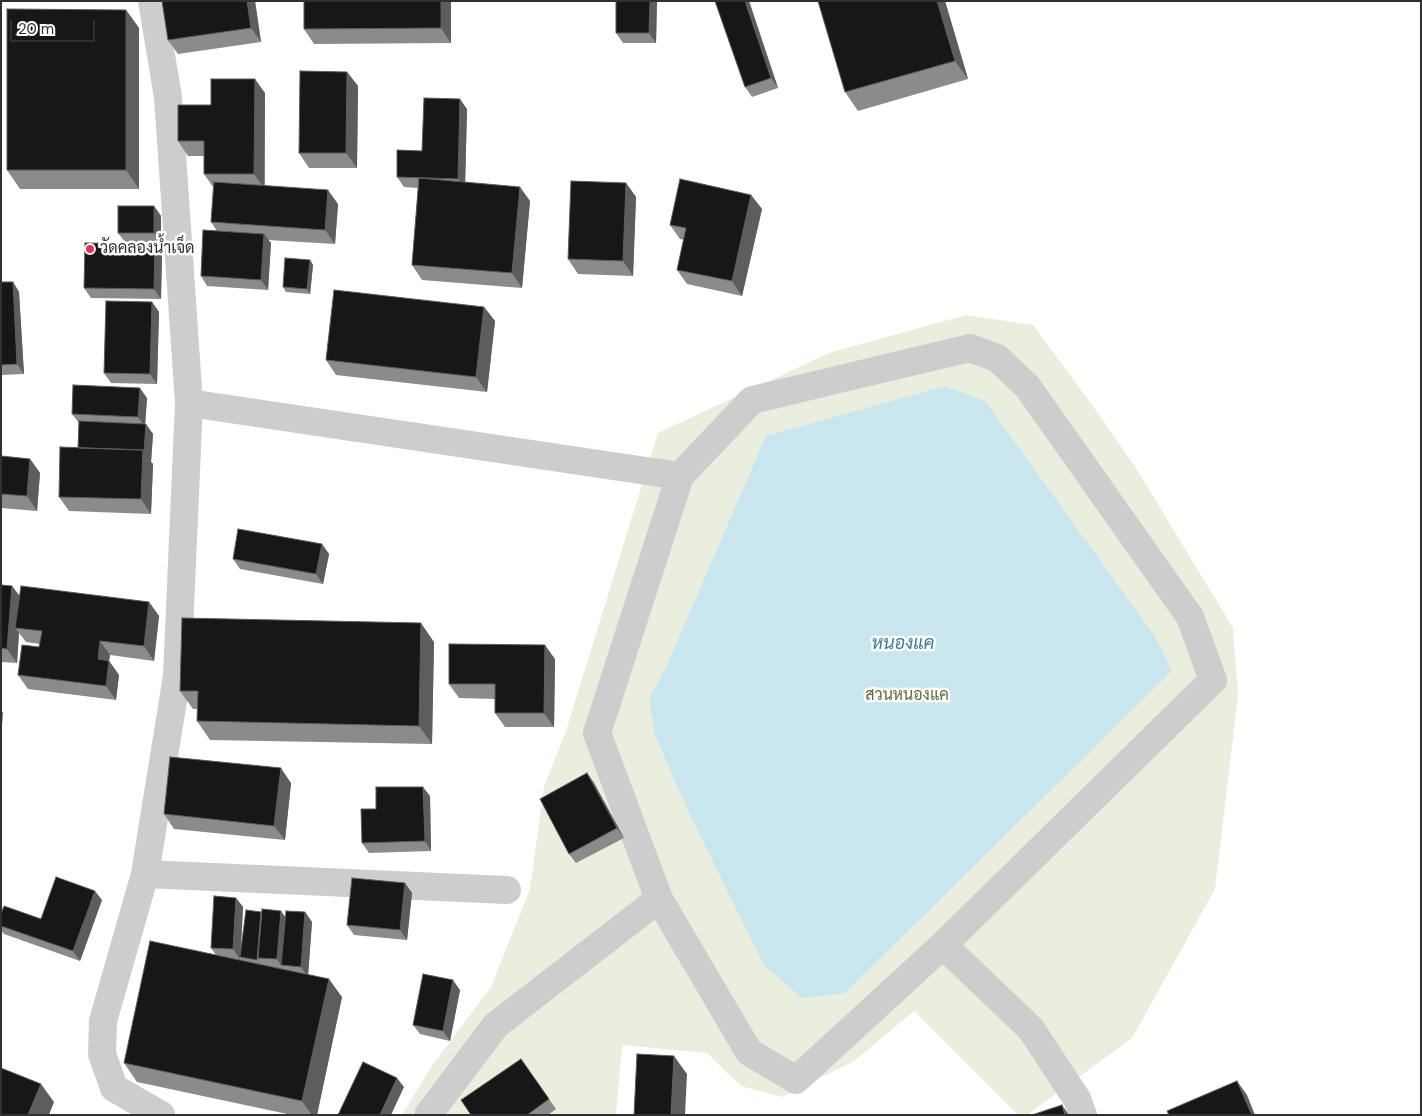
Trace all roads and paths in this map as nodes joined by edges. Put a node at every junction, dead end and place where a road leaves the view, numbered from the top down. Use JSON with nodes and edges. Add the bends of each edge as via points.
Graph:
{"nodes":[{"id":1,"x":152,"y":1,"type":"edge"},
{"id":2,"x":189,"y":403,"type":"junction"},
{"id":3,"x":680,"y":476,"type":"junction"},
{"id":4,"x":145,"y":874,"type":"junction"},
{"id":5,"x":507,"y":890,"type":"dead end"},
{"id":6,"x":659,"y":899,"type":"junction"},
{"id":7,"x":943,"y":945,"type":"junction"},
{"id":8,"x":162,"y":1115,"type":"edge"},
{"id":9,"x":428,"y":1115,"type":"edge"},
{"id":10,"x":1083,"y":1115,"type":"edge"}],
"edges":[{"from":1,"to":2,"type":"street","via":[[168,97]]},
{"from":2,"to":3,"type":"street"},
{"from":2,"to":4,"type":"street","via":[[177,676]]},
{"from":3,"to":6,"type":"street","via":[[596,733]]},
{"from":3,"to":7,"type":"street","via":[[752,400],[970,348],[997,358],[1027,386],[1190,617],[1213,680]]},
{"from":4,"to":5,"type":"street"},
{"from":4,"to":8,"type":"street","via":[[103,1021],[102,1054],[114,1088]]},
{"from":6,"to":7,"type":"street","via":[[750,1052],[796,1080]]},
{"from":6,"to":9,"type":"street","via":[[496,1025]]},
{"from":7,"to":10,"type":"street","via":[[1031,1029],[1077,1099]]}]}
